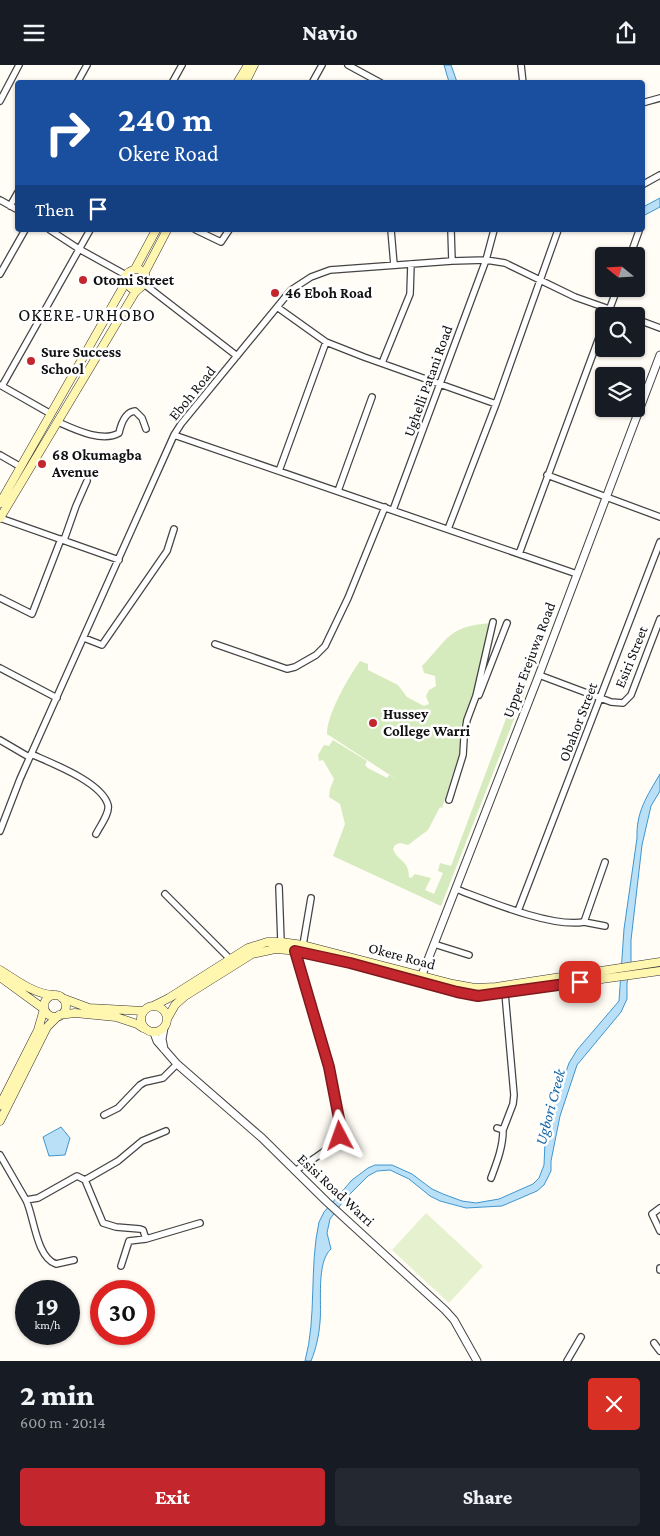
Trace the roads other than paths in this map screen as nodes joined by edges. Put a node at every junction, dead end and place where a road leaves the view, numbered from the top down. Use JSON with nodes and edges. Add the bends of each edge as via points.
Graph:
{"nodes":[{"id":1,"x":19,"y":65,"type":"edge"},
{"id":2,"x":86,"y":65,"type":"edge"},
{"id":3,"x":182,"y":65,"type":"edge"},
{"id":4,"x":248,"y":65,"type":"edge"},
{"id":5,"x":254,"y":65,"type":"edge"},
{"id":6,"x":322,"y":65,"type":"edge"},
{"id":7,"x":348,"y":65,"type":"edge"},
{"id":8,"x":521,"y":65,"type":"edge"},
{"id":9,"x":78,"y":80,"type":"edge"},
{"id":10,"x":174,"y":80,"type":"edge"},
{"id":11,"x":239,"y":80,"type":"edge"},
{"id":12,"x":246,"y":80,"type":"edge"},
{"id":13,"x":314,"y":80,"type":"edge"},
{"id":14,"x":376,"y":80,"type":"edge"},
{"id":15,"x":523,"y":80,"type":"edge"},
{"id":16,"x":660,"y":98,"type":"edge"},
{"id":17,"x":0,"y":101,"type":"edge"},
{"id":18,"x":645,"y":102,"type":"edge"},
{"id":19,"x":660,"y":175,"type":"edge"},
{"id":20,"x":645,"y":183,"type":"edge"},
{"id":21,"x":15,"y":197,"type":"edge"},
{"id":22,"x":0,"y":200,"type":"edge"},
{"id":23,"x":10,"y":205,"type":"junction"},
{"id":24,"x":15,"y":208,"type":"edge"},
{"id":25,"x":24,"y":232,"type":"edge"},
{"id":26,"x":53,"y":232,"type":"edge"},
{"id":27,"x":89,"y":232,"type":"edge"},
{"id":28,"x":155,"y":232,"type":"edge"},
{"id":29,"x":165,"y":232,"type":"edge"},
{"id":30,"x":200,"y":232,"type":"edge"},
{"id":31,"x":228,"y":232,"type":"edge"},
{"id":32,"x":391,"y":232,"type":"edge"},
{"id":33,"x":451,"y":232,"type":"edge"},
{"id":34,"x":493,"y":232,"type":"edge"},
{"id":35,"x":557,"y":232,"type":"edge"},
{"id":36,"x":639,"y":232,"type":"edge"},
{"id":37,"x":633,"y":247,"type":"edge"},
{"id":38,"x":79,"y":249,"type":"junction"},
{"id":39,"x":486,"y":260,"type":"junction"},
{"id":40,"x":452,"y":261,"type":"junction"},
{"id":41,"x":411,"y":264,"type":"junction"},
{"id":42,"x":394,"y":265,"type":"junction"},
{"id":43,"x":135,"y":269,"type":"junction"},
{"id":44,"x":0,"y":274,"type":"edge"},
{"id":45,"x":144,"y":274,"type":"junction"},
{"id":46,"x":126,"y":279,"type":"junction"},
{"id":47,"x":540,"y":280,"type":"junction"},
{"id":48,"x":141,"y":287,"type":"junction"},
{"id":49,"x":277,"y":307,"type":"junction"},
{"id":50,"x":604,"y":307,"type":"edge"},
{"id":51,"x":645,"y":322,"type":"edge"},
{"id":52,"x":660,"y":328,"type":"edge"},
{"id":53,"x":326,"y":342,"type":"junction"},
{"id":54,"x":595,"y":348,"type":"edge"},
{"id":55,"x":660,"y":355,"type":"edge"},
{"id":56,"x":237,"y":356,"type":"junction"},
{"id":57,"x":382,"y":363,"type":"junction"},
{"id":58,"x":440,"y":383,"type":"junction"},
{"id":59,"x":1,"y":386,"type":"edge"},
{"id":60,"x":372,"y":397,"type":"dead end"},
{"id":61,"x":496,"y":404,"type":"junction"},
{"id":62,"x":51,"y":414,"type":"junction"},
{"id":63,"x":58,"y":422,"type":"junction"},
{"id":64,"x":146,"y":429,"type":"dead end"},
{"id":65,"x":174,"y":435,"type":"junction"},
{"id":66,"x":0,"y":455,"type":"edge"},
{"id":67,"x":20,"y":467,"type":"junction"},
{"id":68,"x":279,"y":471,"type":"junction"},
{"id":69,"x":547,"y":475,"type":"junction"},
{"id":70,"x":87,"y":481,"type":"dead end"},
{"id":71,"x":338,"y":491,"type":"junction"},
{"id":72,"x":607,"y":497,"type":"junction"},
{"id":73,"x":0,"y":503,"type":"edge"},
{"id":74,"x":385,"y":507,"type":"junction"},
{"id":75,"x":393,"y":510,"type":"junction"},
{"id":76,"x":660,"y":517,"type":"edge"},
{"id":77,"x":0,"y":518,"type":"edge"},
{"id":78,"x":174,"y":529,"type":"dead end"},
{"id":79,"x":448,"y":529,"type":"junction"},
{"id":80,"x":62,"y":540,"type":"junction"},
{"id":81,"x":660,"y":542,"type":"edge"},
{"id":82,"x":519,"y":554,"type":"junction"},
{"id":83,"x":120,"y":560,"type":"junction"},
{"id":84,"x":577,"y":574,"type":"junction"},
{"id":85,"x":0,"y":598,"type":"edge"},
{"id":86,"x":660,"y":619,"type":"edge"},
{"id":87,"x":493,"y":622,"type":"dead end"},
{"id":88,"x":507,"y":623,"type":"dead end"},
{"id":89,"x":84,"y":638,"type":"junction"},
{"id":90,"x":215,"y":643,"type":"dead end"},
{"id":91,"x":0,"y":669,"type":"edge"},
{"id":92,"x":539,"y":675,"type":"junction"},
{"id":93,"x":57,"y":698,"type":"junction"},
{"id":94,"x":601,"y":699,"type":"junction"},
{"id":95,"x":466,"y":729,"type":"junction"},
{"id":96,"x":0,"y":740,"type":"edge"},
{"id":97,"x":30,"y":756,"type":"junction"},
{"id":98,"x":449,"y":800,"type":"dead end"},
{"id":99,"x":0,"y":808,"type":"edge"},
{"id":100,"x":6,"y":811,"type":"junction"},
{"id":101,"x":0,"y":831,"type":"edge"},
{"id":102,"x":96,"y":834,"type":"dead end"},
{"id":103,"x":605,"y":862,"type":"dead end"},
{"id":104,"x":279,"y":887,"type":"dead end"},
{"id":105,"x":456,"y":889,"type":"junction"},
{"id":106,"x":165,"y":894,"type":"dead end"},
{"id":107,"x":311,"y":898,"type":"dead end"},
{"id":108,"x":518,"y":911,"type":"junction"},
{"id":109,"x":584,"y":922,"type":"junction"},
{"id":110,"x":605,"y":926,"type":"dead end"},
{"id":111,"x":281,"y":942,"type":"junction"},
{"id":112,"x":434,"y":944,"type":"junction"},
{"id":113,"x":303,"y":945,"type":"junction"},
{"id":114,"x":295,"y":951,"type":"junction"},
{"id":115,"x":469,"y":955,"type":"dead end"},
{"id":116,"x":230,"y":959,"type":"junction"},
{"id":117,"x":660,"y":963,"type":"edge"},
{"id":118,"x":0,"y":970,"type":"edge"},
{"id":119,"x":660,"y":971,"type":"edge"},
{"id":120,"x":618,"y":973,"type":"junction"},
{"id":121,"x":422,"y":975,"type":"junction"},
{"id":122,"x":0,"y":977,"type":"edge"},
{"id":123,"x":505,"y":993,"type":"junction"},
{"id":124,"x":53,"y":995,"type":"junction"},
{"id":125,"x":62,"y":998,"type":"junction"},
{"id":126,"x":153,"y":1006,"type":"junction"},
{"id":127,"x":44,"y":1009,"type":"junction"},
{"id":128,"x":144,"y":1011,"type":"junction"},
{"id":129,"x":59,"y":1015,"type":"junction"},
{"id":130,"x":167,"y":1019,"type":"junction"},
{"id":131,"x":143,"y":1028,"type":"junction"},
{"id":132,"x":164,"y":1028,"type":"junction"},
{"id":133,"x":154,"y":1033,"type":"junction"},
{"id":134,"x":164,"y":1050,"type":"junction"},
{"id":135,"x":177,"y":1064,"type":"junction"},
{"id":136,"x":0,"y":1105,"type":"edge"},
{"id":137,"x":104,"y":1115,"type":"dead end"},
{"id":138,"x":0,"y":1121,"type":"edge"},
{"id":139,"x":166,"y":1131,"type":"dead end"},
{"id":140,"x":0,"y":1155,"type":"edge"},
{"id":141,"x":295,"y":1171,"type":"junction"},
{"id":142,"x":491,"y":1178,"type":"dead end"},
{"id":143,"x":85,"y":1181,"type":"junction"},
{"id":144,"x":26,"y":1200,"type":"junction"},
{"id":145,"x":660,"y":1208,"type":"edge"},
{"id":146,"x":200,"y":1223,"type":"dead end"},
{"id":147,"x":660,"y":1231,"type":"edge"},
{"id":148,"x":146,"y":1239,"type":"junction"},
{"id":149,"x":74,"y":1260,"type":"dead end"},
{"id":150,"x":121,"y":1266,"type":"dead end"},
{"id":151,"x":581,"y":1337,"type":"dead end"},
{"id":152,"x":654,"y":1343,"type":"dead end"},
{"id":153,"x":660,"y":1351,"type":"edge"},
{"id":154,"x":478,"y":1361,"type":"edge"},
{"id":155,"x":567,"y":1361,"type":"edge"}],
"edges":[{"from":1,"to":17,"type":"street"},
{"from":2,"to":9,"type":"street"},
{"from":3,"to":10,"type":"street"},
{"from":4,"to":11,"type":"main road"},
{"from":5,"to":12,"type":"main road"},
{"from":6,"to":13,"type":"street"},
{"from":7,"to":14,"type":"street"},
{"from":8,"to":15,"type":"street"},
{"from":16,"to":18,"type":"street"},
{"from":19,"to":20,"type":"street"},
{"from":21,"to":23,"type":"street"},
{"from":22,"to":23,"type":"street"},
{"from":23,"to":24,"type":"street"},
{"from":25,"to":44,"type":"street"},
{"from":26,"to":38,"type":"street"},
{"from":27,"to":38,"type":"street"},
{"from":28,"to":43,"type":"main road"},
{"from":29,"to":45,"type":"main road"},
{"from":30,"to":31,"type":"street","via":[[221,243]]},
{"from":32,"to":42,"type":"street"},
{"from":33,"to":40,"type":"street"},
{"from":34,"to":39,"type":"street","name":"Ughelli Patani Road"},
{"from":35,"to":47,"type":"street"},
{"from":36,"to":37,"type":"street"},
{"from":38,"to":46,"type":"street"},
{"from":38,"to":59,"type":"street"},
{"from":39,"to":40,"type":"street","name":"Eboh Road"},
{"from":39,"to":47,"type":"street","name":"Eboh Road","via":[[505,263]]},
{"from":39,"to":58,"type":"street","name":"Ughelli Patani Road"},
{"from":40,"to":41,"type":"street","name":"Eboh Road"},
{"from":41,"to":42,"type":"street","name":"Eboh Road"},
{"from":41,"to":57,"type":"street","via":[[410,294]]},
{"from":42,"to":49,"type":"street","name":"Eboh Road","via":[[330,270],[311,277],[291,291]]},
{"from":43,"to":45,"type":"main road"},
{"from":43,"to":46,"type":"main road"},
{"from":45,"to":48,"type":"main road","via":[[146,279]]},
{"from":46,"to":48,"type":"main road","via":[[131,288]]},
{"from":46,"to":62,"type":"main road"},
{"from":47,"to":50,"type":"street","name":"Eboh Road"},
{"from":47,"to":61,"type":"street"},
{"from":48,"to":56,"type":"street"},
{"from":48,"to":63,"type":"main road"},
{"from":49,"to":53,"type":"street"},
{"from":49,"to":56,"type":"street","name":"Eboh Road"},
{"from":51,"to":52,"type":"street"},
{"from":53,"to":57,"type":"street"},
{"from":53,"to":68,"type":"street"},
{"from":54,"to":69,"type":"street"},
{"from":55,"to":72,"type":"street","name":"Upper Erejuwa Road"},
{"from":56,"to":65,"type":"street","name":"Eboh Road"},
{"from":57,"to":58,"type":"street"},
{"from":58,"to":61,"type":"street"},
{"from":58,"to":75,"type":"street","name":"Ughelli Patani Road"},
{"from":59,"to":62,"type":"street"},
{"from":60,"to":71,"type":"street"},
{"from":61,"to":79,"type":"street"},
{"from":62,"to":67,"type":"main road"},
{"from":63,"to":64,"type":"street","via":[[88,434],[110,437],[119,433],[126,415],[135,411]]},
{"from":63,"to":77,"type":"main road"},
{"from":65,"to":68,"type":"street"},
{"from":65,"to":83,"type":"street","name":"Eboh Road"},
{"from":66,"to":67,"type":"street"},
{"from":67,"to":73,"type":"main road"},
{"from":68,"to":71,"type":"street"},
{"from":69,"to":72,"type":"street"},
{"from":69,"to":82,"type":"street"},
{"from":70,"to":80,"type":"street"},
{"from":71,"to":74,"type":"street"},
{"from":72,"to":76,"type":"street"},
{"from":72,"to":84,"type":"street","name":"Upper Erejuwa Road"},
{"from":74,"to":75,"type":"street"},
{"from":74,"to":90,"type":"street","via":[[348,598],[322,651],[287,669]]},
{"from":75,"to":79,"type":"street"},
{"from":77,"to":80,"type":"street"},
{"from":78,"to":89,"type":"street","via":[[167,551],[102,645]]},
{"from":79,"to":82,"type":"street"},
{"from":80,"to":83,"type":"street"},
{"from":80,"to":85,"type":"street","via":[[32,614]]},
{"from":81,"to":94,"type":"street","name":"Obahor Street"},
{"from":82,"to":84,"type":"street"},
{"from":83,"to":89,"type":"street","name":"Eboh Road"},
{"from":84,"to":92,"type":"street","name":"Upper Erejuwa Road"},
{"from":86,"to":94,"type":"street","name":"Esiri Street","via":[[631,695],[623,703]]},
{"from":87,"to":95,"type":"street"},
{"from":88,"to":95,"type":"street"},
{"from":89,"to":93,"type":"street","name":"Eboh Road"},
{"from":91,"to":93,"type":"street"},
{"from":92,"to":94,"type":"street","name":"Esiri Street"},
{"from":92,"to":105,"type":"street","name":"Upper Erejuwa Road"},
{"from":93,"to":97,"type":"street","name":"Eboh Road"},
{"from":94,"to":108,"type":"street","name":"Obahor Street"},
{"from":95,"to":98,"type":"street","via":[[463,755]]},
{"from":96,"to":97,"type":"street"},
{"from":97,"to":100,"type":"street","name":"Eboh Road"},
{"from":97,"to":102,"type":"street","via":[[75,773],[106,800],[108,811]]},
{"from":99,"to":100,"type":"street"},
{"from":100,"to":101,"type":"street","name":"Eboh Road"},
{"from":103,"to":109,"type":"street"},
{"from":104,"to":111,"type":"street"},
{"from":105,"to":108,"type":"street"},
{"from":105,"to":112,"type":"street","name":"Upper Erejuwa Road"},
{"from":106,"to":116,"type":"street"},
{"from":107,"to":113,"type":"street"},
{"from":108,"to":109,"type":"street","via":[[558,922]]},
{"from":109,"to":110,"type":"street"},
{"from":111,"to":113,"type":"main road","name":"Okere Road"},
{"from":111,"to":116,"type":"main road","name":"Okere Road","via":[[257,945]]},
{"from":112,"to":115,"type":"street"},
{"from":112,"to":121,"type":"street","name":"Upper Erejuwa Road"},
{"from":113,"to":121,"type":"main road","name":"Okere Road"},
{"from":114,"to":123,"type":"main road","name":"Okere Road","via":[[468,995]]},
{"from":114,"to":130,"type":"main road","name":"Okere Road","via":[[275,949],[247,957],[180,1000]]},
{"from":114,"to":141,"type":"street","via":[[329,1067],[341,1130],[336,1140]]},
{"from":116,"to":126,"type":"main road","name":"Okere Road"},
{"from":117,"to":120,"type":"main road","name":"Okere Road","via":[[632,967]]},
{"from":118,"to":124,"type":"main road","via":[[29,988]]},
{"from":119,"to":120,"type":"main road","name":"Okere Road","via":[[629,975]]},
{"from":120,"to":121,"type":"main road","name":"Okere Road","via":[[485,987],[464,987]]},
{"from":120,"to":123,"type":"main road","name":"Okere Road"},
{"from":122,"to":127,"type":"main road"},
{"from":123,"to":142,"type":"street","via":[[514,1095],[513,1104],[500,1129],[501,1151]]},
{"from":124,"to":125,"type":"main road"},
{"from":124,"to":127,"type":"main road","via":[[45,1001]]},
{"from":125,"to":128,"type":"main road","via":[[89,1008]]},
{"from":125,"to":129,"type":"main road","via":[[65,1007]]},
{"from":126,"to":128,"type":"main road"},
{"from":126,"to":130,"type":"main road","via":[[161,1009]]},
{"from":127,"to":129,"type":"main road","via":[[50,1015]]},
{"from":127,"to":136,"type":"main road","via":[[38,1030]]},
{"from":128,"to":131,"type":"main road","via":[[140,1019]]},
{"from":129,"to":131,"type":"main road","via":[[75,1013],[116,1017]]},
{"from":129,"to":138,"type":"main road","via":[[46,1027]]},
{"from":130,"to":132,"type":"main road"},
{"from":131,"to":133,"type":"main road"},
{"from":132,"to":133,"type":"main road"},
{"from":132,"to":134,"type":"street"},
{"from":133,"to":134,"type":"street","name":"Esisi Road Warri"},
{"from":134,"to":135,"type":"street","name":"Esisi Road Warri"},
{"from":135,"to":137,"type":"street","via":[[163,1078],[140,1085],[118,1108]]},
{"from":135,"to":141,"type":"street","name":"Esisi Road Warri","via":[[262,1137]]},
{"from":139,"to":143,"type":"street","via":[[142,1141],[118,1161]]},
{"from":140,"to":144,"type":"street"},
{"from":141,"to":154,"type":"street","name":"Esisi Road Warri","via":[[445,1310]]},
{"from":143,"to":144,"type":"street","via":[[77,1176],[38,1198]]},
{"from":143,"to":148,"type":"street","via":[[103,1223],[143,1230]]},
{"from":144,"to":149,"type":"street","via":[[47,1259],[56,1264]]},
{"from":145,"to":147,"type":"street","via":[[652,1214]]},
{"from":146,"to":148,"type":"street"},
{"from":148,"to":150,"type":"street","via":[[128,1241]]},
{"from":151,"to":155,"type":"street"},
{"from":152,"to":153,"type":"street"}]}
